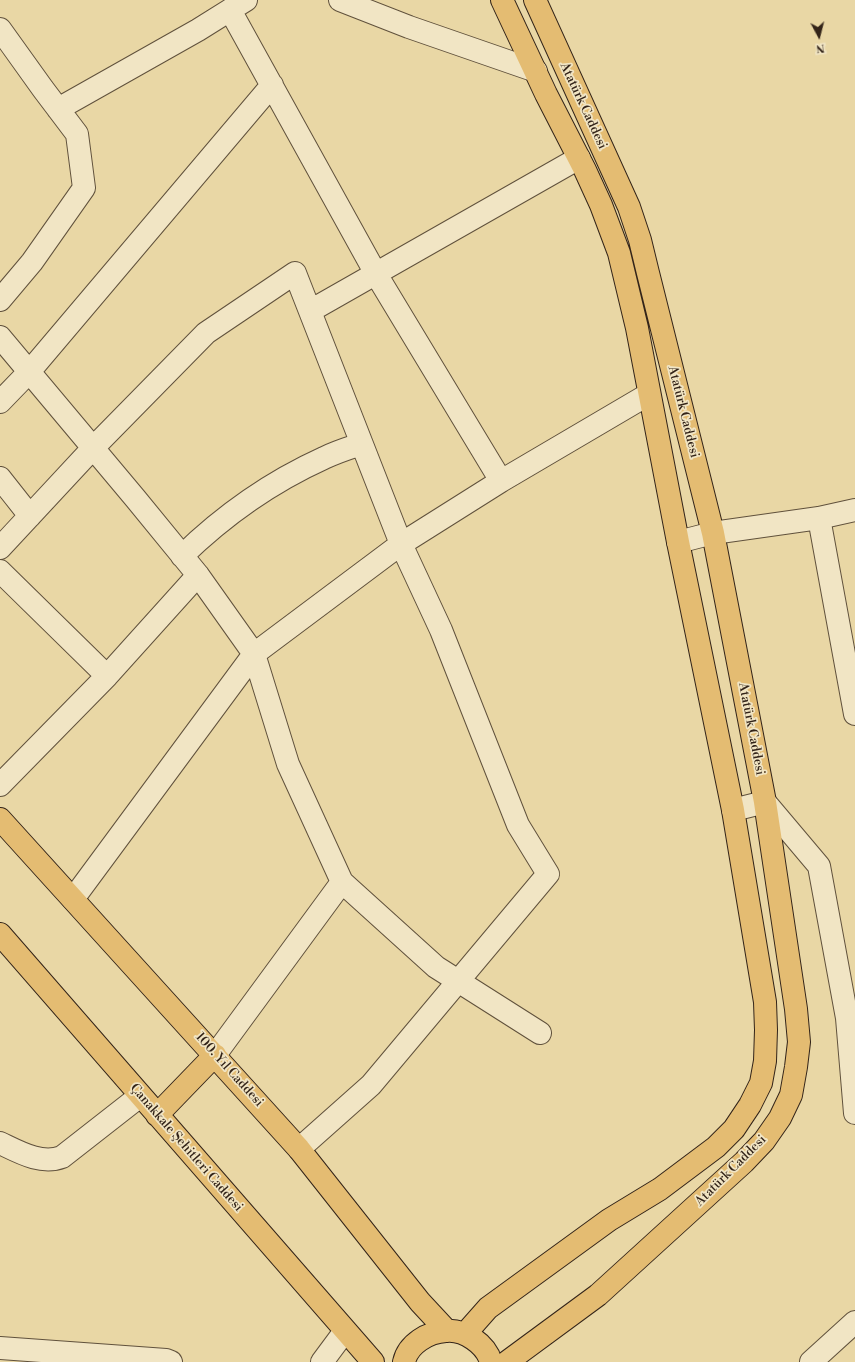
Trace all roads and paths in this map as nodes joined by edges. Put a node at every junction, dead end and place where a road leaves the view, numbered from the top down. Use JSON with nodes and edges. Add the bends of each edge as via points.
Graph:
{"nodes":[{"id":1,"x":340,"y":0,"type":"edge"},
{"id":2,"x":502,"y":0,"type":"edge"},
{"id":3,"x":535,"y":0,"type":"edge"},
{"id":4,"x":238,"y":5,"type":"edge"},
{"id":5,"x":0,"y":29,"type":"edge"},
{"id":6,"x":536,"y":71,"type":"junction"},
{"id":7,"x":272,"y":85,"type":"junction"},
{"id":8,"x":58,"y":109,"type":"junction"},
{"id":9,"x":579,"y":158,"type":"junction"},
{"id":10,"x":376,"y":274,"type":"junction"},
{"id":11,"x":0,"y":300,"type":"edge"},
{"id":12,"x":310,"y":312,"type":"junction"},
{"id":13,"x":0,"y":337,"type":"edge"},
{"id":14,"x":29,"y":372,"type":"junction"},
{"id":15,"x":649,"y":394,"type":"junction"},
{"id":16,"x":0,"y":402,"type":"edge"},
{"id":17,"x":362,"y":444,"type":"junction"},
{"id":18,"x":93,"y":448,"type":"junction"},
{"id":19,"x":0,"y":478,"type":"edge"},
{"id":20,"x":501,"y":481,"type":"junction"},
{"id":21,"x":855,"y":510,"type":"edge"},
{"id":22,"x":30,"y":516,"type":"junction"},
{"id":23,"x":819,"y":518,"type":"junction"},
{"id":24,"x":713,"y":533,"type":"junction"},
{"id":25,"x":678,"y":542,"type":"junction"},
{"id":26,"x":401,"y":544,"type":"junction"},
{"id":27,"x":0,"y":548,"type":"edge"},
{"id":28,"x":182,"y":556,"type":"junction"},
{"id":29,"x":0,"y":571,"type":"edge"},
{"id":30,"x":198,"y":575,"type":"junction"},
{"id":31,"x":254,"y":654,"type":"junction"},
{"id":32,"x":107,"y":676,"type":"junction"},
{"id":33,"x":855,"y":714,"type":"edge"},
{"id":34,"x":0,"y":785,"type":"edge"},
{"id":35,"x":765,"y":802,"type":"junction"},
{"id":36,"x":733,"y":810,"type":"junction"},
{"id":37,"x":0,"y":819,"type":"edge"},
{"id":38,"x":342,"y":882,"type":"junction"},
{"id":39,"x":72,"y":899,"type":"junction"},
{"id":40,"x":0,"y":934,"type":"edge"},
{"id":41,"x":457,"y":981,"type":"junction"},
{"id":42,"x":540,"y":1033,"type":"dead end"},
{"id":43,"x":215,"y":1055,"type":"junction"},
{"id":44,"x":140,"y":1096,"type":"junction"},
{"id":45,"x":855,"y":1113,"type":"edge"},
{"id":46,"x":157,"y":1115,"type":"junction"},
{"id":47,"x":0,"y":1143,"type":"edge"},
{"id":48,"x":300,"y":1149,"type":"junction"},
{"id":49,"x":855,"y":1322,"type":"edge"},
{"id":50,"x":346,"y":1330,"type":"junction"},
{"id":51,"x":455,"y":1332,"type":"junction"},
{"id":52,"x":0,"y":1348,"type":"edge"},
{"id":53,"x":171,"y":1362,"type":"edge"},
{"id":54,"x":322,"y":1362,"type":"edge"},
{"id":55,"x":373,"y":1362,"type":"edge"},
{"id":56,"x":404,"y":1362,"type":"edge"},
{"id":57,"x":491,"y":1362,"type":"edge"},
{"id":58,"x":507,"y":1362,"type":"edge"},
{"id":59,"x":811,"y":1362,"type":"edge"}],
"edges":[{"from":1,"to":6,"type":"street"},
{"from":2,"to":6,"type":"main road","name":"Atatürk Caddesi"},
{"from":3,"to":24,"type":"main road","name":"Atatürk Caddesi","via":[[623,193],[640,240]]},
{"from":4,"to":7,"type":"street"},
{"from":4,"to":8,"type":"street"},
{"from":5,"to":8,"type":"street"},
{"from":6,"to":9,"type":"main road","name":"Atatürk Caddesi"},
{"from":7,"to":10,"type":"street"},
{"from":7,"to":14,"type":"street"},
{"from":8,"to":11,"type":"street","via":[[77,134],[84,188],[32,262]]},
{"from":9,"to":10,"type":"street"},
{"from":9,"to":15,"type":"main road","name":"Atatürk Caddesi","via":[[602,204],[619,252]]},
{"from":10,"to":12,"type":"street"},
{"from":10,"to":20,"type":"street"},
{"from":12,"to":17,"type":"street"},
{"from":12,"to":18,"type":"street","via":[[295,273],[206,333]]},
{"from":13,"to":14,"type":"street"},
{"from":14,"to":16,"type":"street"},
{"from":14,"to":18,"type":"street"},
{"from":15,"to":20,"type":"street"},
{"from":15,"to":25,"type":"main road","name":"Atatürk Caddesi"},
{"from":17,"to":26,"type":"street"},
{"from":17,"to":28,"type":"street","via":[[325,457],[257,494],[216,525]]},
{"from":18,"to":22,"type":"street"},
{"from":18,"to":28,"type":"street"},
{"from":19,"to":22,"type":"street"},
{"from":20,"to":26,"type":"street"},
{"from":21,"to":23,"type":"street"},
{"from":22,"to":27,"type":"street"},
{"from":23,"to":24,"type":"street"},
{"from":23,"to":33,"type":"street"},
{"from":24,"to":25,"type":"street"},
{"from":24,"to":35,"type":"main road","name":"Atatürk Caddesi"},
{"from":25,"to":36,"type":"main road","name":"Atatürk Caddesi"},
{"from":26,"to":31,"type":"street"},
{"from":26,"to":41,"type":"street","via":[[441,630],[518,825],[548,874]]},
{"from":28,"to":30,"type":"street"},
{"from":29,"to":32,"type":"street"},
{"from":30,"to":31,"type":"street"},
{"from":30,"to":32,"type":"street"},
{"from":31,"to":38,"type":"street","via":[[288,764]]},
{"from":31,"to":39,"type":"street"},
{"from":32,"to":34,"type":"street"},
{"from":35,"to":36,"type":"street"},
{"from":35,"to":45,"type":"street","via":[[819,866],[847,1018]]},
{"from":35,"to":58,"type":"main road","name":"Atatürk Caddesi","via":[[796,1009],[799,1042],[792,1095],[764,1141],[744,1162],[598,1295]]},
{"from":36,"to":51,"type":"main road","name":"Atatürk Caddesi","via":[[766,1023],[765,1061],[761,1083],[750,1105],[734,1129],[716,1147],[660,1189],[609,1220]]},
{"from":37,"to":39,"type":"main road","name":"100. Yıl Caddesi"},
{"from":38,"to":41,"type":"street","via":[[436,967]]},
{"from":38,"to":43,"type":"street"},
{"from":39,"to":43,"type":"main road","name":"100. Yıl Caddesi"},
{"from":40,"to":44,"type":"main road","name":"Çanakkale Şehitleri Caddesi"},
{"from":41,"to":42,"type":"street"},
{"from":41,"to":48,"type":"street","via":[[371,1085]]},
{"from":43,"to":46,"type":"main road"},
{"from":43,"to":48,"type":"main road","name":"100. Yıl Caddesi"},
{"from":44,"to":46,"type":"main road","name":"Çanakkale Şehitleri Caddesi"},
{"from":44,"to":47,"type":"street","via":[[55,1160],[28,1155]]},
{"from":46,"to":50,"type":"main road","name":"Çanakkale Şehitleri Caddesi"},
{"from":48,"to":51,"type":"main road","name":"100. Yıl Caddesi","via":[[420,1302]]},
{"from":49,"to":59,"type":"street"},
{"from":50,"to":54,"type":"street"},
{"from":50,"to":55,"type":"main road","name":"Çanakkale Şehitleri Caddesi"},
{"from":51,"to":56,"type":"main road","via":[[429,1334],[414,1344]]},
{"from":51,"to":57,"type":"main road","name":"100. Yıl Caddesi","via":[[475,1340],[484,1348]]},
{"from":52,"to":53,"type":"street"}]}
